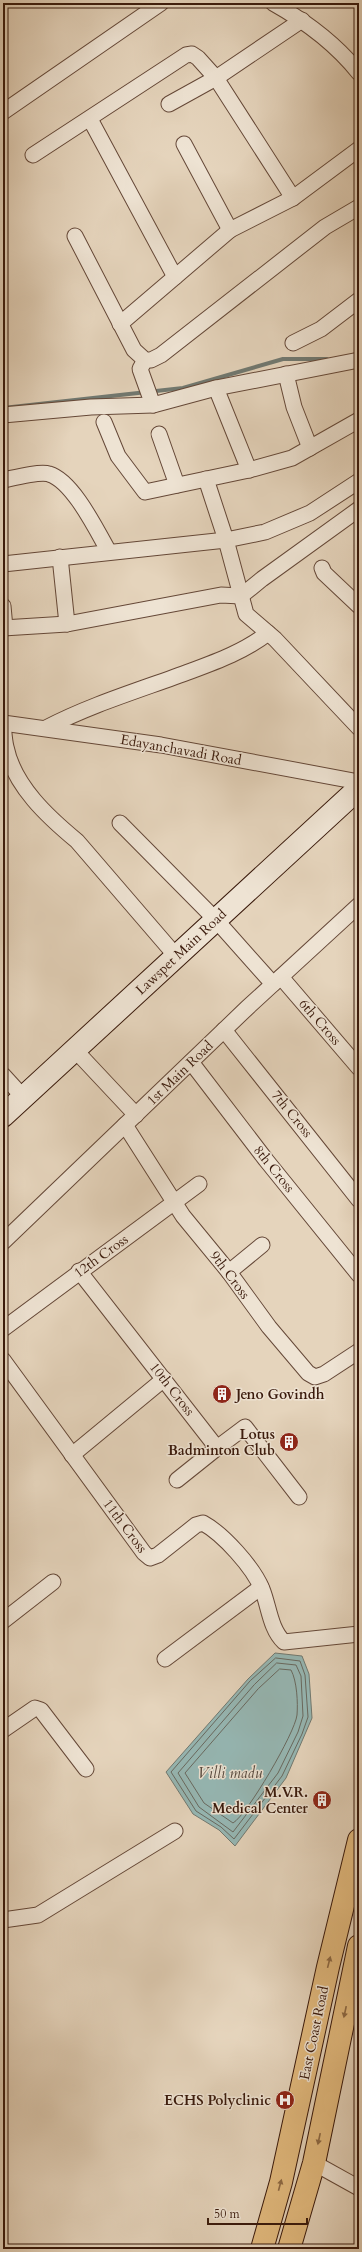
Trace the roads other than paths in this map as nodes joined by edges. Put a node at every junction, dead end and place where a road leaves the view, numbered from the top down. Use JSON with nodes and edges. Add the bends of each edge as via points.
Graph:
{"nodes":[{"id":1,"x":161,"y":3,"type":"edge"},
{"id":2,"x":272,"y":3,"type":"edge"},
{"id":3,"x":302,"y":20,"type":"junction"},
{"id":4,"x":356,"y":64,"type":"edge"},
{"id":5,"x":216,"y":78,"type":"junction"},
{"id":6,"x":170,"y":104,"type":"dead end"},
{"id":7,"x":3,"y":112,"type":"edge"},
{"id":8,"x":90,"y":119,"type":"junction"},
{"id":9,"x":184,"y":144,"type":"dead end"},
{"id":10,"x":359,"y":149,"type":"edge"},
{"id":11,"x":33,"y":155,"type":"dead end"},
{"id":12,"x":293,"y":198,"type":"junction"},
{"id":13,"x":359,"y":207,"type":"edge"},
{"id":14,"x":230,"y":230,"type":"junction"},
{"id":15,"x":75,"y":236,"type":"dead end"},
{"id":16,"x":175,"y":277,"type":"junction"},
{"id":17,"x":359,"y":300,"type":"edge"},
{"id":18,"x":120,"y":324,"type":"junction"},
{"id":19,"x":293,"y":342,"type":"dead end"},
{"id":20,"x":145,"y":360,"type":"junction"},
{"id":21,"x":359,"y":360,"type":"edge"},
{"id":22,"x":286,"y":374,"type":"junction"},
{"id":23,"x":216,"y":388,"type":"junction"},
{"id":24,"x":153,"y":405,"type":"junction"},
{"id":25,"x":3,"y":415,"type":"edge"},
{"id":26,"x":359,"y":420,"type":"edge"},
{"id":27,"x":104,"y":422,"type":"dead end"},
{"id":28,"x":158,"y":434,"type":"dead end"},
{"id":29,"x":310,"y":448,"type":"junction"},
{"id":30,"x":249,"y":470,"type":"junction"},
{"id":31,"x":206,"y":479,"type":"junction"},
{"id":32,"x":3,"y":480,"type":"edge"},
{"id":33,"x":359,"y":481,"type":"edge"},
{"id":34,"x":177,"y":485,"type":"junction"},
{"id":35,"x":359,"y":509,"type":"edge"},
{"id":36,"x":226,"y":540,"type":"junction"},
{"id":37,"x":109,"y":552,"type":"junction"},
{"id":38,"x":60,"y":557,"type":"junction"},
{"id":39,"x":3,"y":564,"type":"edge"},
{"id":40,"x":322,"y":568,"type":"dead end"},
{"id":41,"x":241,"y":596,"type":"junction"},
{"id":42,"x":3,"y":606,"type":"edge"},
{"id":43,"x":359,"y":606,"type":"edge"},
{"id":44,"x":67,"y":624,"type":"junction"},
{"id":45,"x":4,"y":628,"type":"edge"},
{"id":46,"x":268,"y":633,"type":"junction"},
{"id":47,"x":3,"y":723,"type":"edge"},
{"id":48,"x":46,"y":728,"type":"junction"},
{"id":49,"x":359,"y":728,"type":"edge"},
{"id":50,"x":359,"y":782,"type":"edge"},
{"id":51,"x":359,"y":788,"type":"edge"},
{"id":52,"x":120,"y":823,"type":"dead end"},
{"id":53,"x":359,"y":905,"type":"edge"},
{"id":54,"x":216,"y":920,"type":"junction"},
{"id":55,"x":176,"y":956,"type":"junction"},
{"id":56,"x":277,"y":980,"type":"junction"},
{"id":57,"x":224,"y":1030,"type":"junction"},
{"id":58,"x":75,"y":1050,"type":"junction"},
{"id":59,"x":191,"y":1062,"type":"junction"},
{"id":60,"x":359,"y":1066,"type":"edge"},
{"id":61,"x":3,"y":1076,"type":"edge"},
{"id":62,"x":24,"y":1098,"type":"junction"},
{"id":63,"x":3,"y":1116,"type":"edge"},
{"id":64,"x":130,"y":1120,"type":"junction"},
{"id":65,"x":199,"y":1184,"type":"dead end"},
{"id":66,"x":359,"y":1200,"type":"edge"},
{"id":67,"x":174,"y":1203,"type":"junction"},
{"id":68,"x":3,"y":1242,"type":"edge"},
{"id":69,"x":262,"y":1245,"type":"dead end"},
{"id":70,"x":79,"y":1271,"type":"junction"},
{"id":71,"x":229,"y":1272,"type":"junction"},
{"id":72,"x":359,"y":1275,"type":"edge"},
{"id":73,"x":3,"y":1329,"type":"edge"},
{"id":74,"x":359,"y":1351,"type":"edge"},
{"id":75,"x":3,"y":1360,"type":"edge"},
{"id":76,"x":164,"y":1379,"type":"junction"},
{"id":77,"x":218,"y":1448,"type":"junction"},
{"id":78,"x":72,"y":1455,"type":"junction"},
{"id":79,"x":177,"y":1480,"type":"dead end"},
{"id":80,"x":299,"y":1497,"type":"dead end"},
{"id":81,"x":53,"y":1582,"type":"dead end"},
{"id":82,"x":261,"y":1587,"type":"junction"},
{"id":83,"x":3,"y":1620,"type":"edge"},
{"id":84,"x":359,"y":1634,"type":"edge"},
{"id":85,"x":165,"y":1659,"type":"dead end"},
{"id":86,"x":3,"y":1730,"type":"edge"},
{"id":87,"x":86,"y":1769,"type":"dead end"},
{"id":88,"x":175,"y":1831,"type":"dead end"},
{"id":89,"x":359,"y":1840,"type":"edge"},
{"id":90,"x":3,"y":1920,"type":"edge"},
{"id":91,"x":359,"y":1946,"type":"edge"},
{"id":92,"x":314,"y":2163,"type":"junction"},
{"id":93,"x":359,"y":2188,"type":"edge"},
{"id":94,"x":262,"y":2249,"type":"edge"},
{"id":95,"x":289,"y":2249,"type":"edge"}],
"edges":[{"from":1,"to":7,"type":"street"},
{"from":2,"to":3,"type":"street"},
{"from":3,"to":4,"type":"street"},
{"from":3,"to":5,"type":"street"},
{"from":5,"to":6,"type":"street"},
{"from":5,"to":8,"type":"street","via":[[198,58],[192,54],[186,55]]},
{"from":5,"to":12,"type":"street"},
{"from":8,"to":11,"type":"street"},
{"from":8,"to":16,"type":"street"},
{"from":9,"to":14,"type":"street"},
{"from":10,"to":12,"type":"street"},
{"from":12,"to":14,"type":"street"},
{"from":13,"to":20,"type":"street","via":[[325,227],[161,354],[151,360]]},
{"from":14,"to":16,"type":"street"},
{"from":15,"to":18,"type":"street"},
{"from":16,"to":18,"type":"street"},
{"from":17,"to":19,"type":"street","via":[[321,329]]},
{"from":18,"to":20,"type":"street","via":[[134,350]]},
{"from":20,"to":24,"type":"street","via":[[140,369]]},
{"from":21,"to":22,"type":"street"},
{"from":22,"to":23,"type":"street"},
{"from":22,"to":29,"type":"street","via":[[294,407]]},
{"from":23,"to":24,"type":"street"},
{"from":23,"to":30,"type":"street"},
{"from":24,"to":25,"type":"street","via":[[91,407]]},
{"from":26,"to":29,"type":"street"},
{"from":27,"to":34,"type":"street","via":[[118,456],[145,492]]},
{"from":28,"to":34,"type":"street"},
{"from":29,"to":30,"type":"street","via":[[292,458]]},
{"from":30,"to":31,"type":"street"},
{"from":31,"to":34,"type":"street"},
{"from":31,"to":36,"type":"street"},
{"from":32,"to":37,"type":"street","via":[[48,474],[60,480],[77,499]]},
{"from":33,"to":36,"type":"street","via":[[310,513],[264,532]]},
{"from":35,"to":41,"type":"street"},
{"from":36,"to":37,"type":"street"},
{"from":36,"to":41,"type":"street"},
{"from":37,"to":38,"type":"street"},
{"from":38,"to":39,"type":"street"},
{"from":38,"to":44,"type":"street"},
{"from":40,"to":43,"type":"street","via":[[324,573]]},
{"from":41,"to":44,"type":"street","via":[[221,595]]},
{"from":41,"to":46,"type":"street","via":[[246,614]]},
{"from":42,"to":45,"type":"street"},
{"from":44,"to":45,"type":"street"},
{"from":46,"to":48,"type":"street","via":[[223,659],[81,711]]},
{"from":46,"to":49,"type":"street"},
{"from":47,"to":48,"type":"street","name":"Edayanchavadi Road"},
{"from":47,"to":55,"type":"street","via":[[6,747],[23,786],[61,828],[77,841]]},
{"from":48,"to":50,"type":"street","name":"Edayanchavadi Road","via":[[161,745]]},
{"from":51,"to":54,"type":"street","name":"Lawspet Main Road"},
{"from":52,"to":54,"type":"street","name":"6th Cross"},
{"from":53,"to":56,"type":"street","name":"1st Main Road"},
{"from":54,"to":55,"type":"street","name":"Lawspet Main Road"},
{"from":54,"to":56,"type":"street","name":"6th Cross"},
{"from":55,"to":58,"type":"street","name":"Lawspet Main Road"},
{"from":56,"to":57,"type":"street","name":"1st Main Road"},
{"from":56,"to":60,"type":"street","name":"6th Cross"},
{"from":57,"to":59,"type":"street","name":"1st Main Road"},
{"from":57,"to":66,"type":"street","name":"7th Cross"},
{"from":58,"to":62,"type":"street","name":"Lawspet Main Road"},
{"from":58,"to":64,"type":"street","name":"9th Cross"},
{"from":59,"to":64,"type":"street","name":"1st Main Road"},
{"from":59,"to":72,"type":"street","name":"8th Cross"},
{"from":61,"to":62,"type":"street"},
{"from":62,"to":63,"type":"street","name":"Lawspet Main Road"},
{"from":64,"to":67,"type":"street","name":"9th Cross"},
{"from":64,"to":68,"type":"street","name":"1st Main Road"},
{"from":65,"to":67,"type":"street","name":"12th Cross"},
{"from":67,"to":70,"type":"street","name":"12th Cross"},
{"from":67,"to":71,"type":"street","name":"9th Cross"},
{"from":69,"to":71,"type":"street"},
{"from":70,"to":73,"type":"street","name":"12th Cross"},
{"from":70,"to":76,"type":"street","name":"10th Cross"},
{"from":71,"to":74,"type":"street","name":"9th Cross","via":[[269,1327],[308,1373],[315,1377],[324,1374]]},
{"from":75,"to":78,"type":"street","name":"11th Cross"},
{"from":76,"to":77,"type":"street","name":"10th Cross"},
{"from":76,"to":78,"type":"street"},
{"from":77,"to":79,"type":"street"},
{"from":77,"to":80,"type":"street","via":[[246,1427]]},
{"from":78,"to":82,"type":"street","name":"11th Cross","via":[[150,1558],[158,1555],[196,1525],[203,1524],[211,1528],[244,1560]]},
{"from":81,"to":83,"type":"street"},
{"from":82,"to":84,"type":"street","name":"11th Cross","via":[[277,1635],[284,1642]]},
{"from":82,"to":85,"type":"street"},
{"from":86,"to":87,"type":"street","via":[[35,1708],[41,1710]]},
{"from":88,"to":90,"type":"street","via":[[38,1915]]},
{"from":94,"to":89,"type":"highway","name":"East Coast Road","one_way":true,"via":[[281,2182]]},
{"from":91,"to":92,"type":"highway","name":"East Coast Road","one_way":true},
{"from":92,"to":93,"type":"street"},
{"from":92,"to":95,"type":"highway","name":"East Coast Road"}]}
